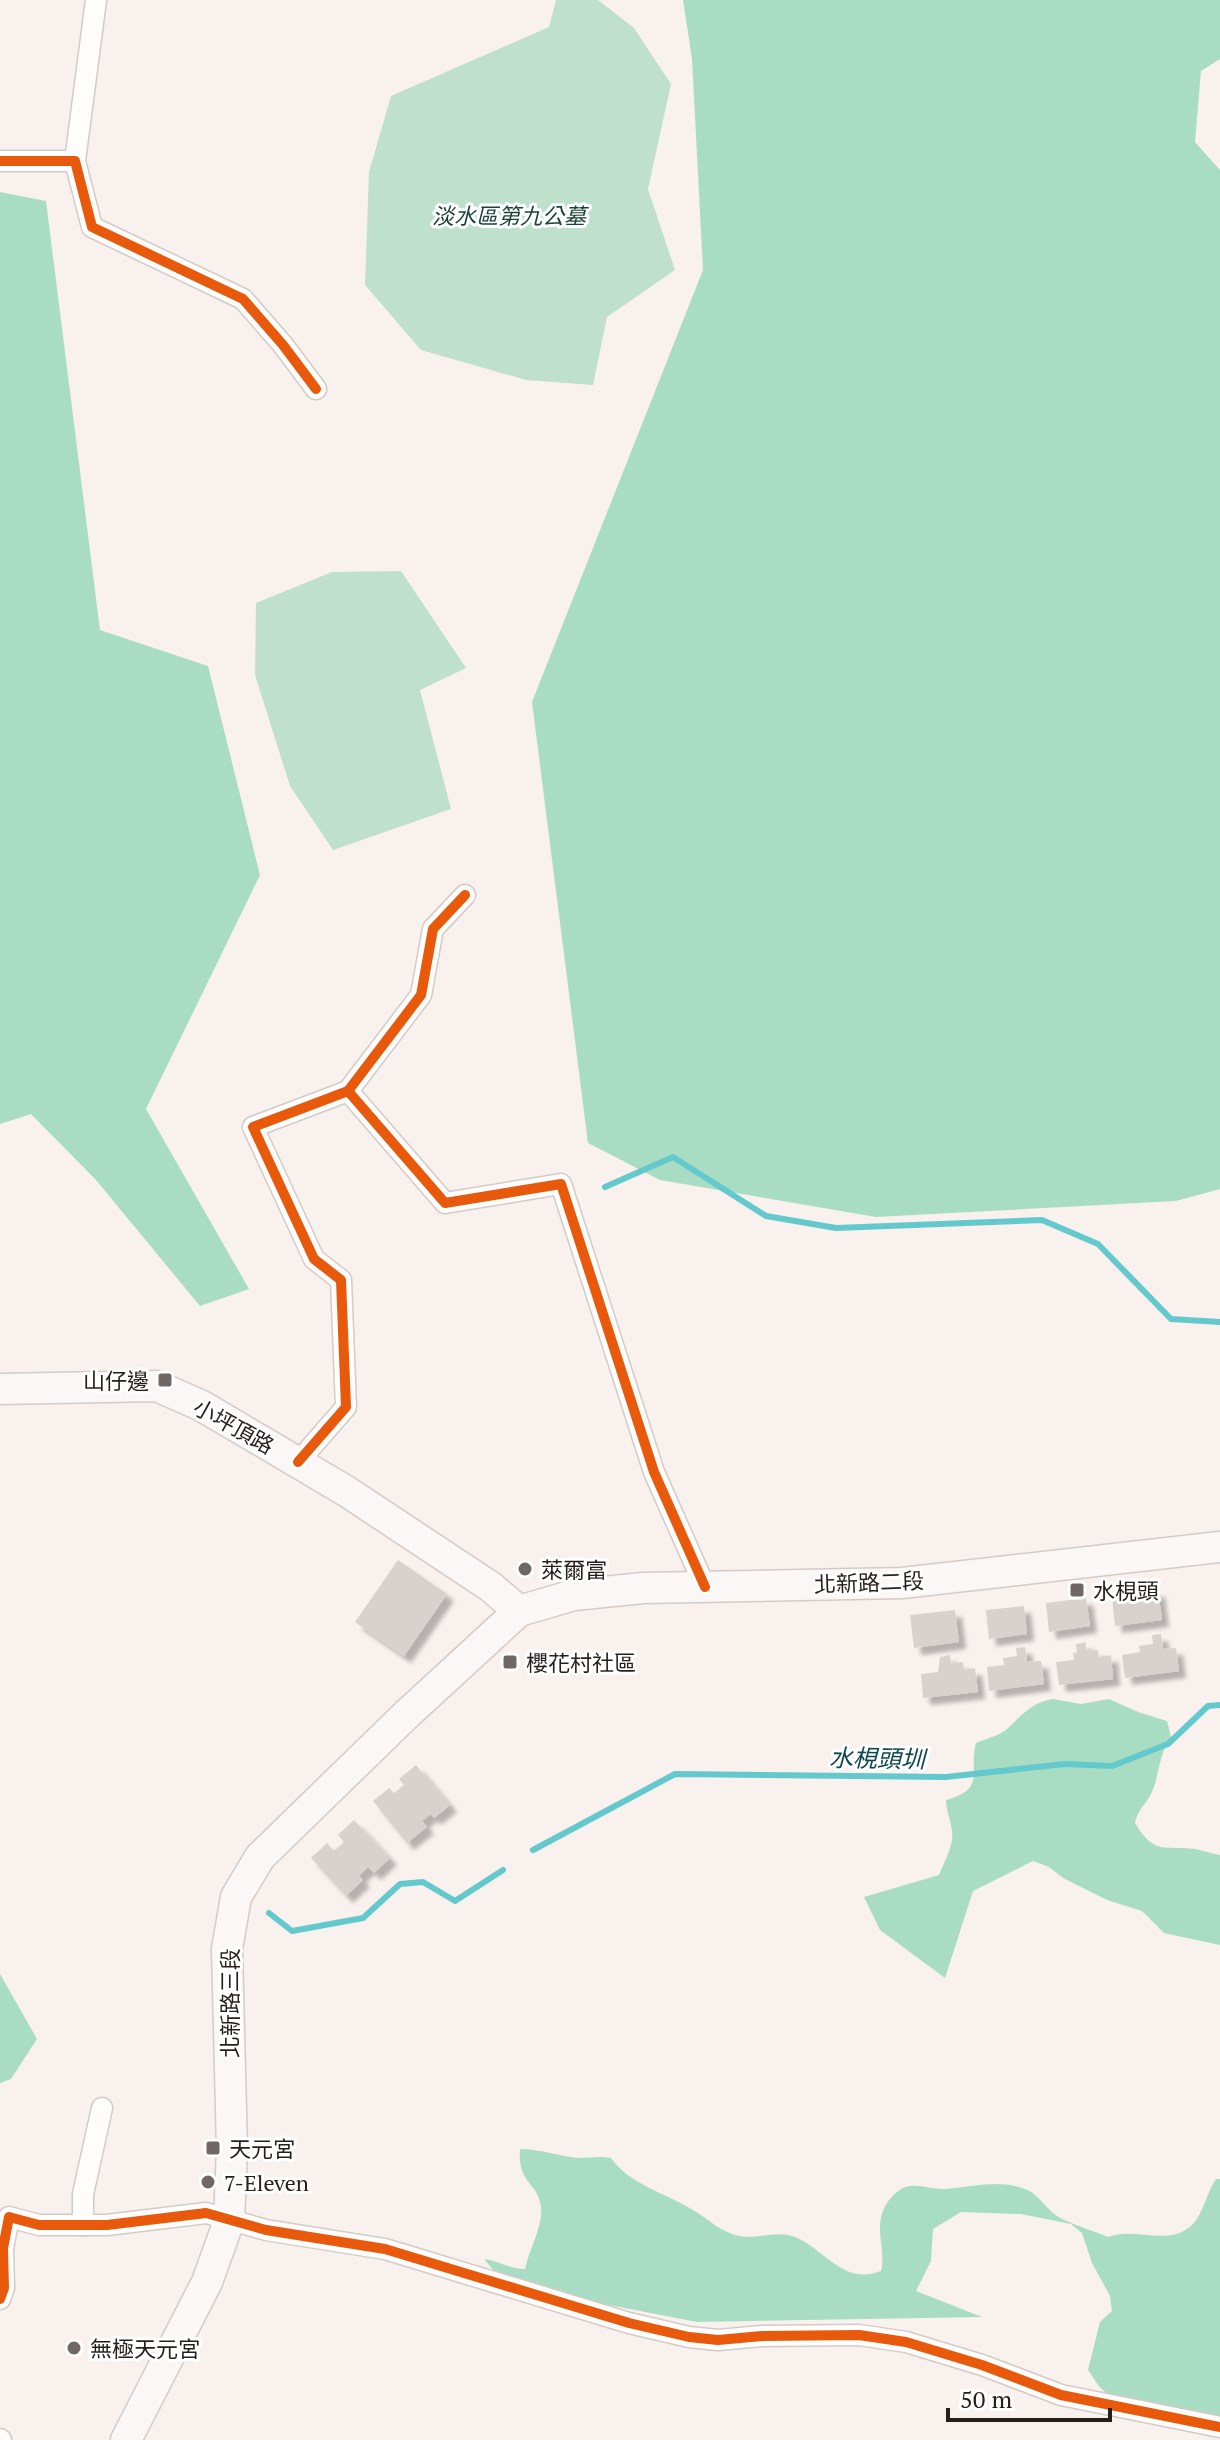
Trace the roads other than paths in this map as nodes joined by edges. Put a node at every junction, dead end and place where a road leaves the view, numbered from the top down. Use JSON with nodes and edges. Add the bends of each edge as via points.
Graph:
{"nodes":[{"id":1,"x":96,"y":0,"type":"edge"},
{"id":2,"x":0,"y":161,"type":"edge"},
{"id":3,"x":75,"y":161,"type":"junction"},
{"id":4,"x":316,"y":389,"type":"dead end"},
{"id":5,"x":465,"y":895,"type":"dead end"},
{"id":6,"x":348,"y":1091,"type":"junction"},
{"id":7,"x":0,"y":1389,"type":"edge"},
{"id":8,"x":298,"y":1462,"type":"junction"},
{"id":9,"x":1220,"y":1547,"type":"edge"},
{"id":10,"x":705,"y":1587,"type":"junction"},
{"id":11,"x":519,"y":1611,"type":"junction"},
{"id":12,"x":102,"y":2108,"type":"dead end"},
{"id":13,"x":229,"y":2221,"type":"junction"},
{"id":14,"x":83,"y":2225,"type":"junction"},
{"id":15,"x":0,"y":2299,"type":"edge"},
{"id":16,"x":1220,"y":2427,"type":"edge"},
{"id":17,"x":126,"y":2440,"type":"edge"}],
"edges":[{"from":1,"to":3,"type":"street"},
{"from":2,"to":3,"type":"street"},
{"from":3,"to":4,"type":"street","via":[[92,227],[243,299]]},
{"from":5,"to":6,"type":"street","via":[[433,929],[421,995]]},
{"from":6,"to":8,"type":"street","via":[[253,1127],[314,1259],[341,1280],[346,1407]]},
{"from":6,"to":10,"type":"street","via":[[445,1203],[561,1184],[654,1472]]},
{"from":7,"to":8,"type":"main road","name":"小坪頂路","via":[[157,1386]]},
{"from":8,"to":11,"type":"main road","name":"小坪頂路","via":[[491,1587]]},
{"from":9,"to":10,"type":"main road","name":"北新路二段","via":[[902,1583]]},
{"from":10,"to":11,"type":"main road","name":"北新路二段","via":[[574,1595]]},
{"from":11,"to":13,"type":"main road","name":"北新路三段","via":[[260,1857],[236,1897],[227,1949]]},
{"from":12,"to":14,"type":"street","via":[[83,2194]]},
{"from":13,"to":14,"type":"street","via":[[206,2213]]},
{"from":13,"to":16,"type":"street","via":[[385,2249],[689,2337],[859,2335],[906,2342],[1061,2395]]},
{"from":13,"to":17,"type":"main road","name":"北新路三段","via":[[207,2282]]},
{"from":14,"to":15,"type":"street","via":[[39,2225],[9,2217]]}]}
